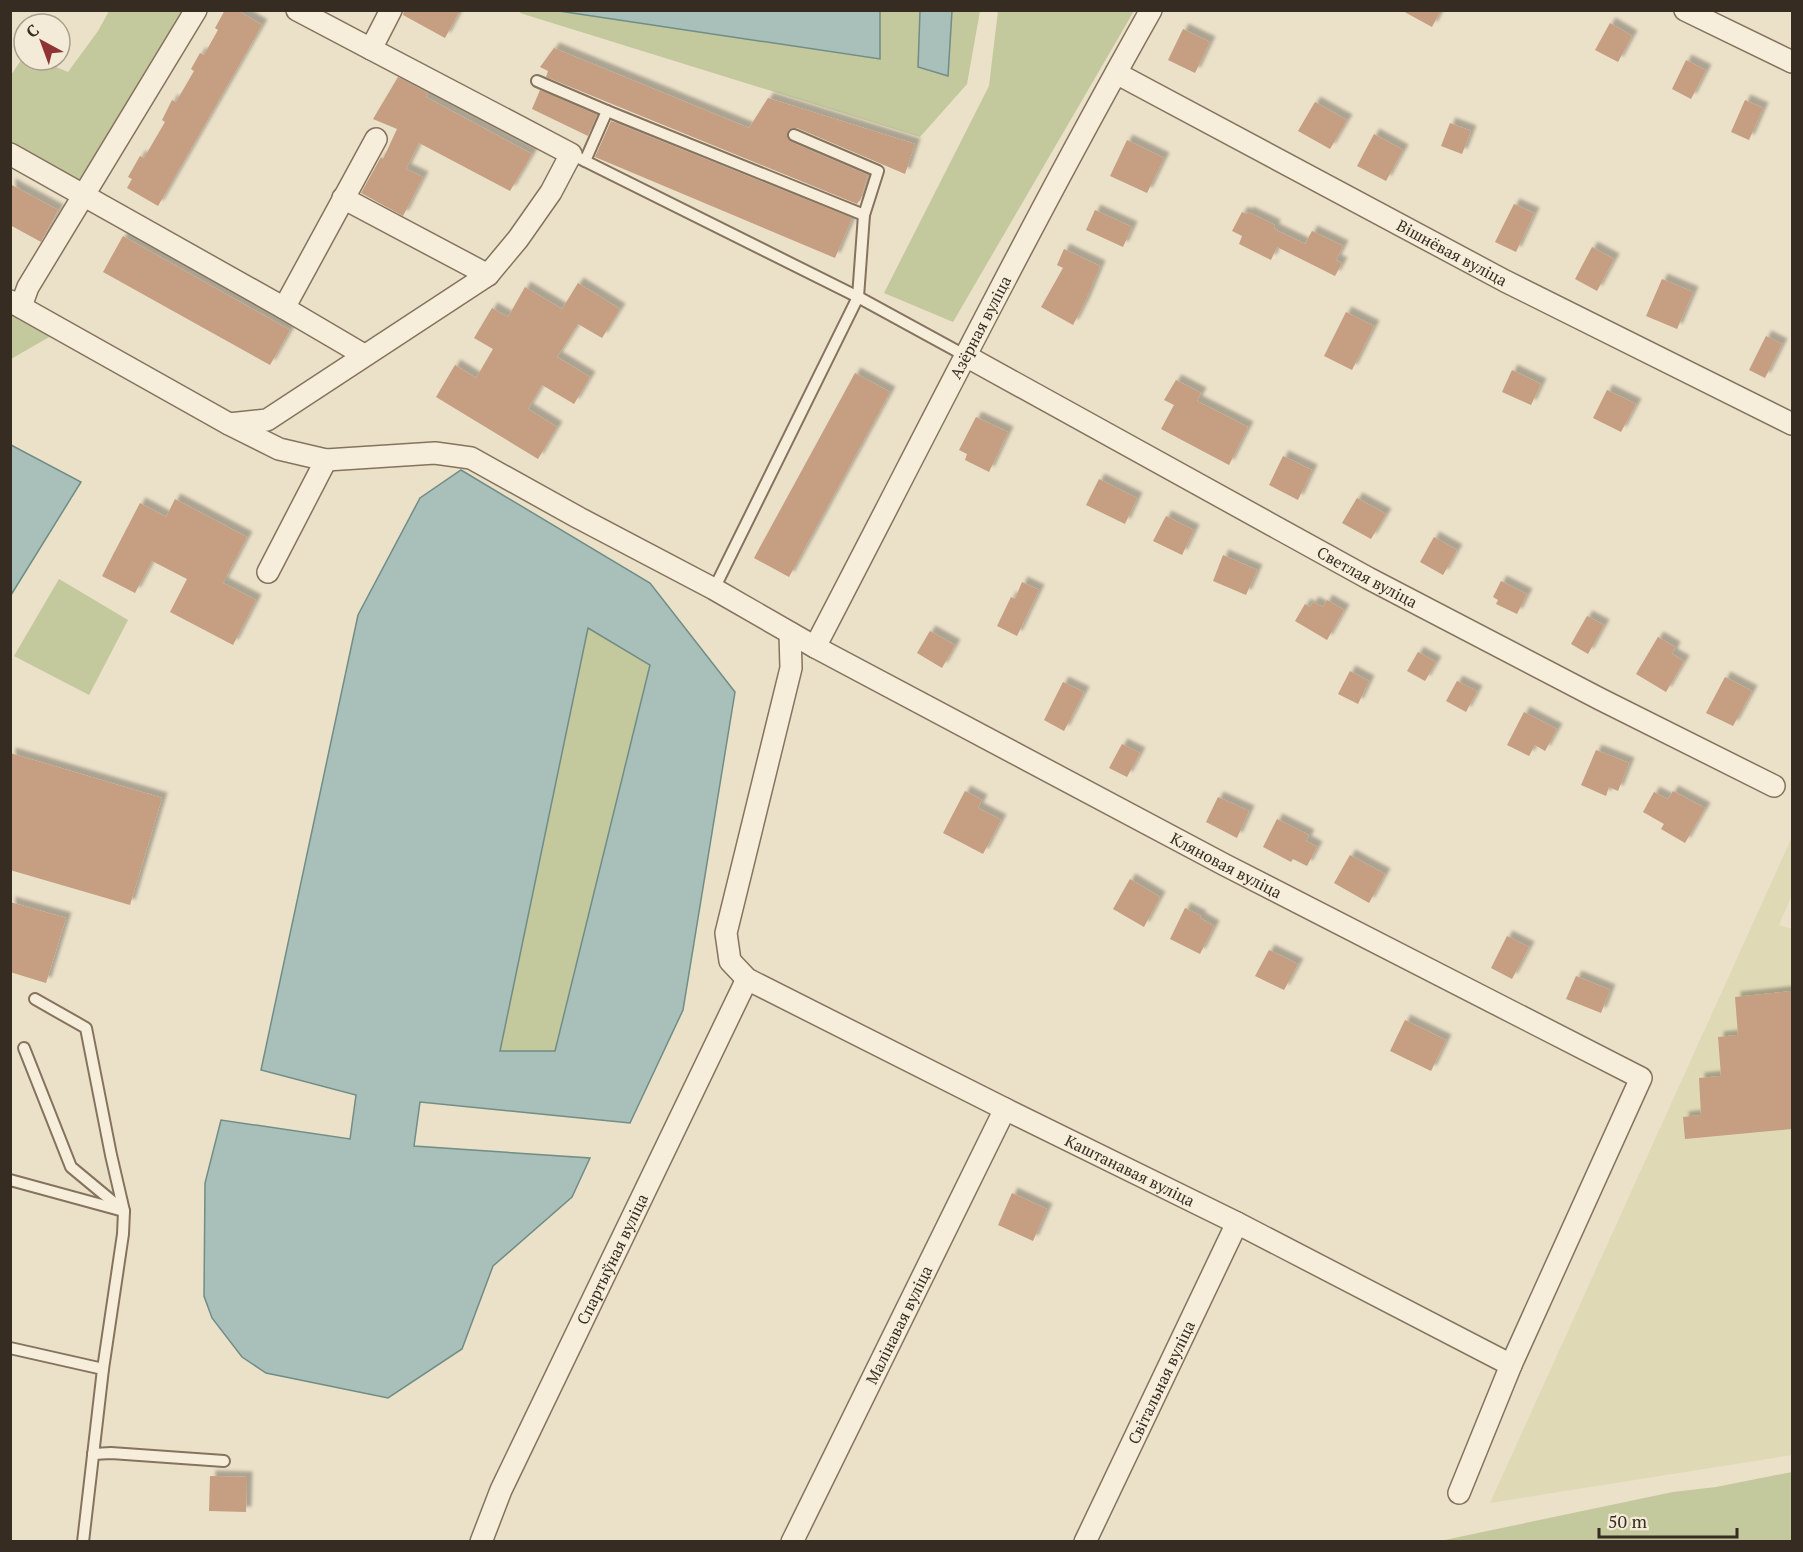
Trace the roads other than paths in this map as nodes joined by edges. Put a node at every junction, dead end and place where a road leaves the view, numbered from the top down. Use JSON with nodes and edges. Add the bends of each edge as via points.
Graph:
{"nodes":[{"id":1,"x":196,"y":10,"type":"edge"},
{"id":2,"x":297,"y":10,"type":"edge"},
{"id":3,"x":391,"y":10,"type":"edge"},
{"id":4,"x":1151,"y":10,"type":"edge"},
{"id":5,"x":1685,"y":10,"type":"edge"},
{"id":6,"x":371,"y":50,"type":"junction"},
{"id":7,"x":1792,"y":62,"type":"edge"},
{"id":8,"x":1116,"y":73,"type":"junction"},
{"id":9,"x":537,"y":81,"type":"dead end"},
{"id":10,"x":606,"y":111,"type":"junction"},
{"id":11,"x":794,"y":135,"type":"dead end"},
{"id":12,"x":376,"y":139,"type":"dead end"},
{"id":13,"x":10,"y":154,"type":"edge"},
{"id":14,"x":578,"y":157,"type":"junction"},
{"id":15,"x":83,"y":195,"type":"junction"},
{"id":16,"x":343,"y":198,"type":"junction"},
{"id":17,"x":864,"y":215,"type":"junction"},
{"id":18,"x":488,"y":275,"type":"junction"},
{"id":19,"x":858,"y":297,"type":"junction"},
{"id":20,"x":16,"y":303,"type":"edge"},
{"id":21,"x":284,"y":308,"type":"junction"},
{"id":22,"x":364,"y":356,"type":"junction"},
{"id":23,"x":966,"y":356,"type":"junction"},
{"id":24,"x":229,"y":424,"type":"junction"},
{"id":25,"x":1792,"y":424,"type":"edge"},
{"id":26,"x":326,"y":460,"type":"junction"},
{"id":27,"x":268,"y":572,"type":"dead end"},
{"id":28,"x":714,"y":589,"type":"junction"},
{"id":29,"x":790,"y":633,"type":"junction"},
{"id":30,"x":815,"y":647,"type":"junction"},
{"id":31,"x":1774,"y":786,"type":"dead end"},
{"id":32,"x":747,"y":979,"type":"junction"},
{"id":33,"x":35,"y":999,"type":"dead end"},
{"id":34,"x":24,"y":1048,"type":"dead end"},
{"id":35,"x":1005,"y":1109,"type":"junction"},
{"id":36,"x":10,"y":1180,"type":"edge"},
{"id":37,"x":124,"y":1211,"type":"junction"},
{"id":38,"x":1237,"y":1223,"type":"junction"},
{"id":39,"x":10,"y":1348,"type":"edge"},
{"id":40,"x":1511,"y":1365,"type":"junction"},
{"id":41,"x":103,"y":1369,"type":"junction"},
{"id":42,"x":93,"y":1454,"type":"junction"},
{"id":43,"x":224,"y":1461,"type":"dead end"},
{"id":44,"x":1459,"y":1493,"type":"dead end"},
{"id":45,"x":83,"y":1542,"type":"edge"},
{"id":46,"x":481,"y":1542,"type":"edge"},
{"id":47,"x":792,"y":1542,"type":"edge"},
{"id":48,"x":1085,"y":1542,"type":"edge"}],
"edges":[{"from":1,"to":15,"type":"street"},
{"from":2,"to":6,"type":"street"},
{"from":3,"to":6,"type":"street"},
{"from":4,"to":8,"type":"street","name":"Азёрная вуліца"},
{"from":5,"to":7,"type":"street"},
{"from":6,"to":14,"type":"street"},
{"from":8,"to":23,"type":"street","name":"Азёрная вуліца"},
{"from":8,"to":25,"type":"street","name":"Вішнёвая вуліца","via":[[1505,281]]},
{"from":9,"to":10,"type":"lane"},
{"from":10,"to":14,"type":"lane"},
{"from":10,"to":17,"type":"lane"},
{"from":11,"to":17,"type":"lane","via":[[878,171]]},
{"from":12,"to":16,"type":"street"},
{"from":13,"to":15,"type":"street"},
{"from":14,"to":18,"type":"street"},
{"from":14,"to":19,"type":"lane"},
{"from":15,"to":20,"type":"street"},
{"from":15,"to":21,"type":"street"},
{"from":16,"to":18,"type":"street"},
{"from":16,"to":21,"type":"street"},
{"from":17,"to":19,"type":"lane"},
{"from":18,"to":22,"type":"street"},
{"from":19,"to":23,"type":"lane"},
{"from":19,"to":28,"type":"lane"},
{"from":20,"to":24,"type":"street","name":"Кляновая вуліца"},
{"from":21,"to":22,"type":"street"},
{"from":22,"to":24,"type":"street","via":[[267,420]]},
{"from":23,"to":30,"type":"street","name":"Азёрная вуліца"},
{"from":23,"to":31,"type":"street","name":"Светлая вуліца","via":[[1368,578]]},
{"from":24,"to":26,"type":"street","name":"Кляновая вуліца","via":[[279,449]]},
{"from":26,"to":27,"type":"street"},
{"from":26,"to":28,"type":"street","name":"Кляновая вуліца","via":[[435,453],[471,458]]},
{"from":28,"to":29,"type":"street","name":"Кляновая вуліца"},
{"from":29,"to":30,"type":"street","name":"Кляновая вуліца"},
{"from":29,"to":32,"type":"street","via":[[791,668],[726,933],[730,961]]},
{"from":30,"to":40,"type":"street","name":"Кляновая вуліца","via":[[1225,865],[1641,1078]]},
{"from":32,"to":35,"type":"street","name":"Каштанавая вуліца"},
{"from":32,"to":46,"type":"street","name":"Спартыўная вуліца","via":[[501,1490]]},
{"from":33,"to":37,"type":"lane","via":[[86,1028]]},
{"from":34,"to":37,"type":"lane","via":[[71,1167]]},
{"from":35,"to":38,"type":"street","name":"Каштанавая вуліца"},
{"from":35,"to":47,"type":"street","name":"Малінавая вуліца"},
{"from":36,"to":37,"type":"lane"},
{"from":37,"to":41,"type":"lane"},
{"from":38,"to":40,"type":"street","name":"Каштанавая вуліца"},
{"from":38,"to":48,"type":"street","name":"Світальная вуліца"},
{"from":39,"to":41,"type":"lane"},
{"from":40,"to":44,"type":"street"},
{"from":41,"to":42,"type":"lane"},
{"from":42,"to":43,"type":"lane"},
{"from":42,"to":45,"type":"lane"}]}
